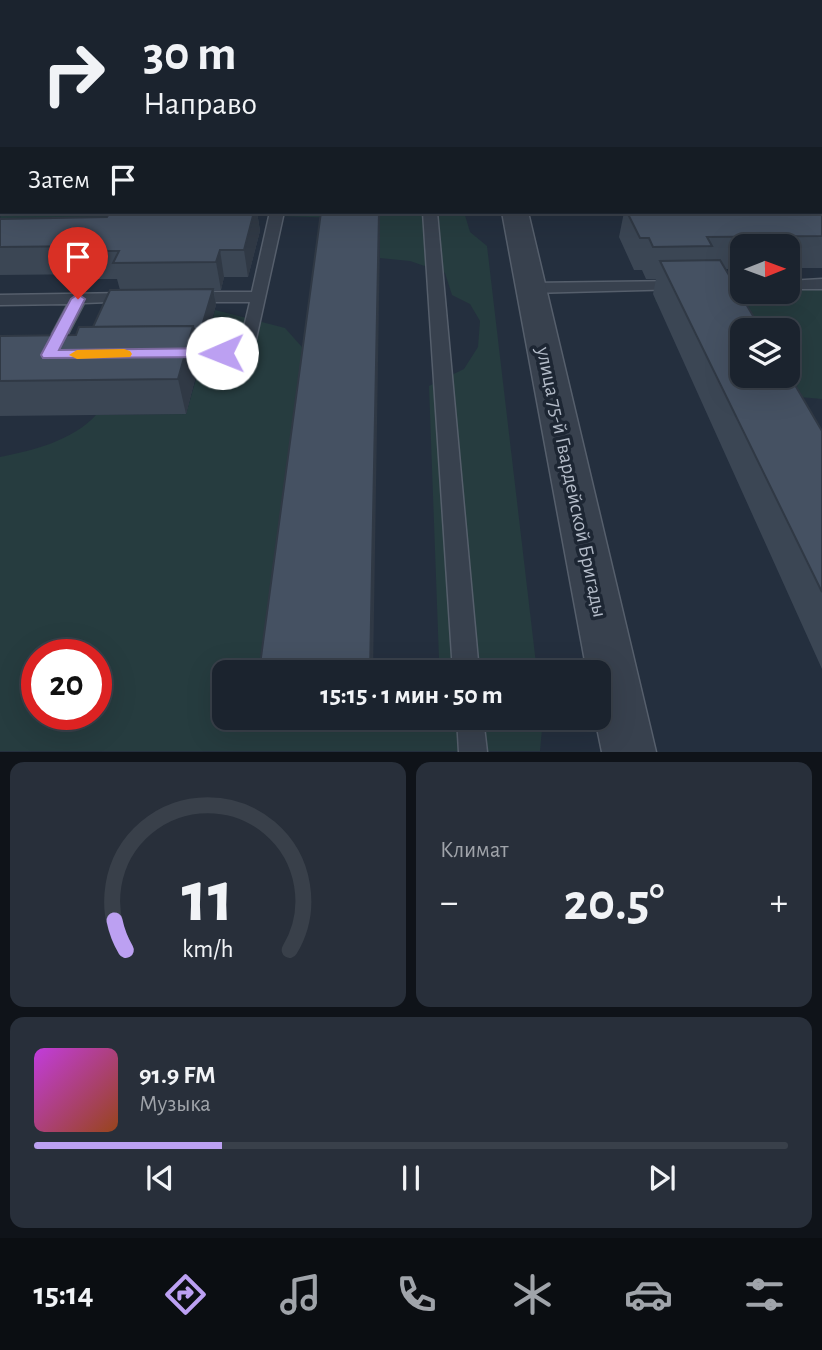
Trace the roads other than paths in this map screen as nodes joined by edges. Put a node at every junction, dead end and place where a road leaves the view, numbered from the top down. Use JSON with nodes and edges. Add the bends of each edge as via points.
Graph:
{"nodes":[{"id":1,"x":277,"y":214,"type":"edge"},
{"id":2,"x":430,"y":214,"type":"edge"},
{"id":3,"x":515,"y":214,"type":"edge"},
{"id":4,"x":822,"y":284,"type":"edge"},
{"id":5,"x":800,"y":285,"type":"edge"},
{"id":6,"x":530,"y":288,"type":"junction"},
{"id":7,"x":730,"y":289,"type":"edge"},
{"id":8,"x":259,"y":297,"type":"junction"},
{"id":9,"x":147,"y":298,"type":"edge"},
{"id":10,"x":175,"y":298,"type":"edge"},
{"id":11,"x":78,"y":299,"type":"junction"},
{"id":12,"x":0,"y":300,"type":"edge"},
{"id":13,"x":154,"y":354,"type":"edge"},
{"id":14,"x":75,"y":355,"type":"edge"},
{"id":15,"x":465,"y":660,"type":"edge"},
{"id":16,"x":471,"y":730,"type":"edge"},
{"id":17,"x":473,"y":751,"type":"edge"},
{"id":18,"x":629,"y":751,"type":"edge"}],
"edges":[{"from":1,"to":8,"type":"lane"},
{"from":2,"to":15,"type":"lane"},
{"from":3,"to":6,"type":"street","name":"улица 75-й Гвардейской Бригады"},
{"from":4,"to":5,"type":"lane"},
{"from":6,"to":7,"type":"lane"},
{"from":6,"to":18,"type":"street","name":"улица 75-й Гвардейской Бригады"},
{"from":8,"to":10,"type":"lane"},
{"from":8,"to":13,"type":"lane","via":[[246,353]]},
{"from":9,"to":11,"type":"lane"},
{"from":11,"to":12,"type":"lane"},
{"from":11,"to":14,"type":"lane","via":[[43,355]]},
{"from":16,"to":17,"type":"lane"}]}
